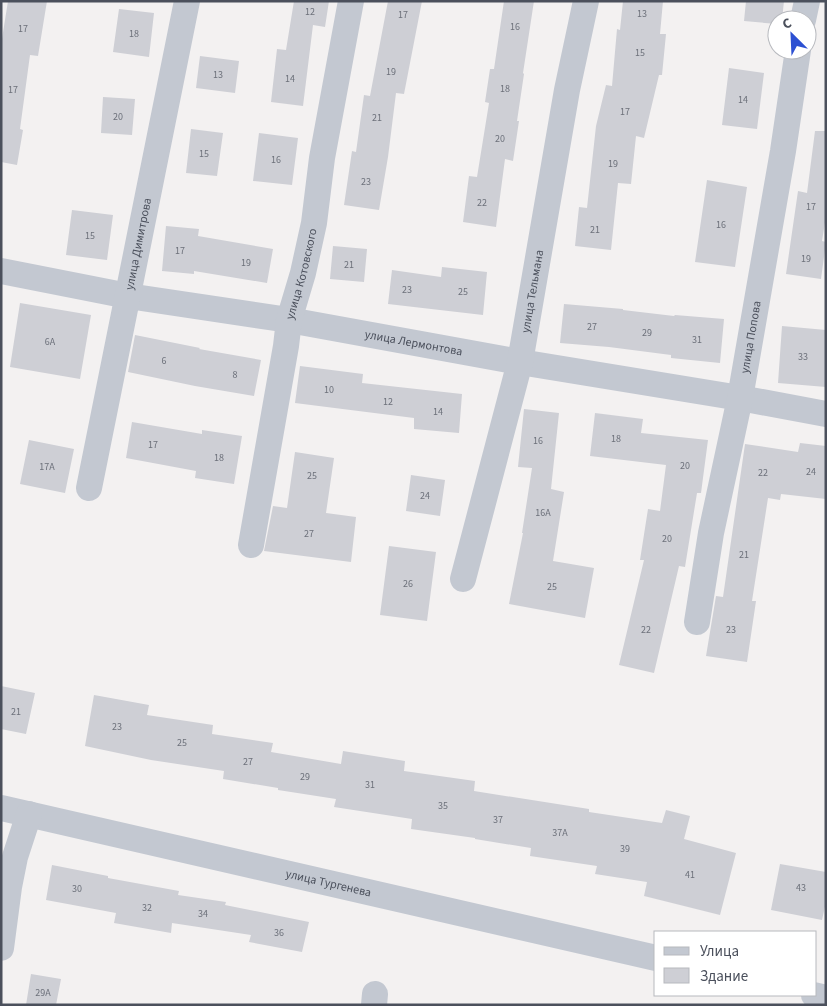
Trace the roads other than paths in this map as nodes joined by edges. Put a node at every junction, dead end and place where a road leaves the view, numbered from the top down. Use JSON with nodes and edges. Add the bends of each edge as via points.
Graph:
{"nodes":[{"id":1,"x":188,"y":1,"type":"edge"},
{"id":2,"x":351,"y":1,"type":"edge"},
{"id":3,"x":586,"y":1,"type":"edge"},
{"id":4,"x":797,"y":60,"type":"edge"},
{"id":5,"x":1,"y":271,"type":"edge"},
{"id":6,"x":128,"y":296,"type":"junction"},
{"id":7,"x":289,"y":320,"type":"junction"},
{"id":8,"x":520,"y":362,"type":"junction"},
{"id":9,"x":740,"y":398,"type":"junction"},
{"id":10,"x":826,"y":414,"type":"edge"},
{"id":11,"x":89,"y":488,"type":"dead end"},
{"id":12,"x":251,"y":545,"type":"dead end"},
{"id":13,"x":463,"y":579,"type":"dead end"},
{"id":14,"x":697,"y":622,"type":"dead end"},
{"id":15,"x":1,"y":808,"type":"edge"},
{"id":16,"x":29,"y":814,"type":"junction"},
{"id":17,"x":1,"y":948,"type":"edge"},
{"id":18,"x":654,"y":958,"type":"edge"}],
"edges":[{"from":1,"to":6,"type":"street","name":"улица Димитрова"},
{"from":2,"to":7,"type":"street","name":"улица Котовского","via":[[322,158],[314,223]]},
{"from":3,"to":8,"type":"street","name":"улица Тельмана"},
{"from":4,"to":9,"type":"street","name":"улица Попова"},
{"from":5,"to":6,"type":"street","name":"улица Лермонтова"},
{"from":6,"to":7,"type":"street","name":"улица Лермонтова"},
{"from":6,"to":11,"type":"street","name":"улица Димитрова"},
{"from":7,"to":8,"type":"street","name":"улица Лермонтова"},
{"from":7,"to":12,"type":"street","name":"улица Котовского"},
{"from":8,"to":9,"type":"street","name":"улица Лермонтова"},
{"from":8,"to":13,"type":"street","name":"улица Тельмана"},
{"from":9,"to":10,"type":"street","name":"улица Лермонтова"},
{"from":9,"to":14,"type":"street","name":"улица Попова","via":[[711,533]]},
{"from":15,"to":16,"type":"street","name":"улица Тургенева"},
{"from":16,"to":17,"type":"street","via":[[15,857]]},
{"from":16,"to":18,"type":"street","name":"улица Тургенева"}]}
